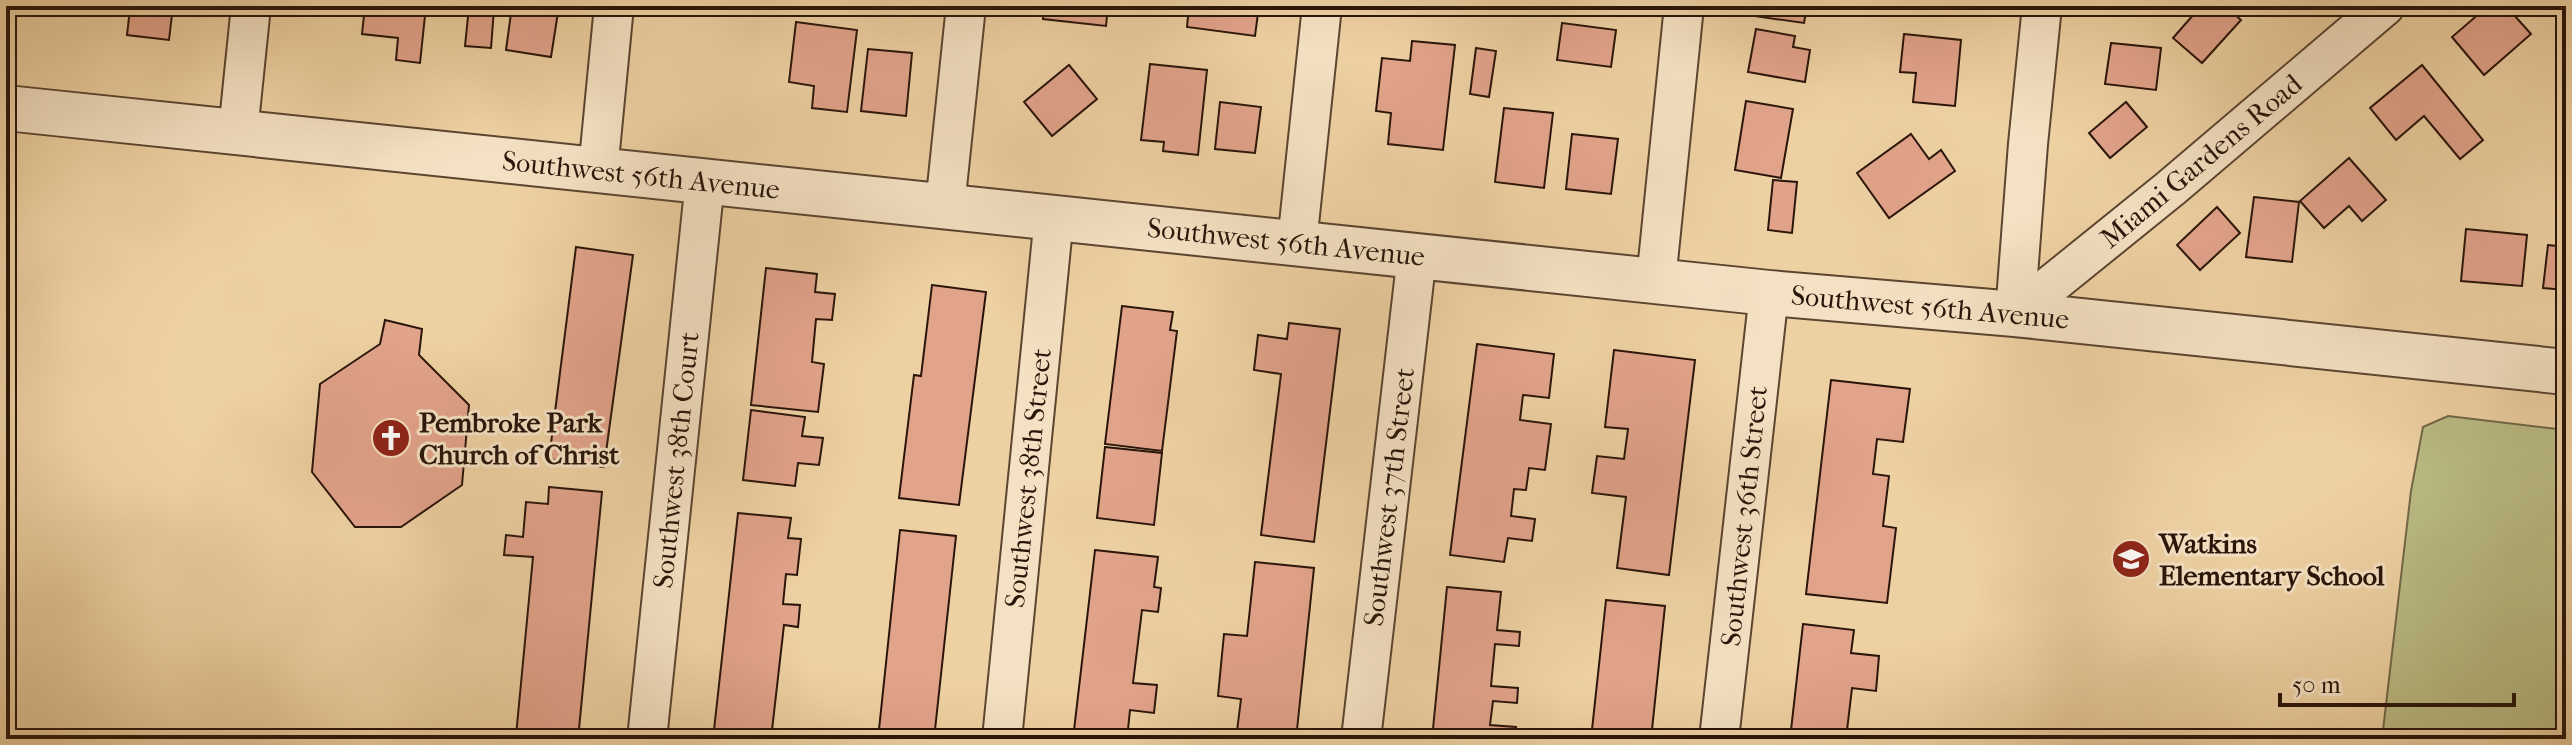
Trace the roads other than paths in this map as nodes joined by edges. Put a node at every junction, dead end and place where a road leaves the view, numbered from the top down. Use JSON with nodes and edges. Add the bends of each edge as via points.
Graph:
{"nodes":[{"id":1,"x":251,"y":6,"type":"edge"},
{"id":2,"x":614,"y":6,"type":"edge"},
{"id":3,"x":966,"y":6,"type":"edge"},
{"id":4,"x":1322,"y":6,"type":"edge"},
{"id":5,"x":1684,"y":6,"type":"edge"},
{"id":6,"x":2042,"y":6,"type":"edge"},
{"id":7,"x":2385,"y":6,"type":"edge"},
{"id":8,"x":6,"y":108,"type":"edge"},
{"id":9,"x":238,"y":132,"type":"junction"},
{"id":10,"x":598,"y":171,"type":"junction"},
{"id":11,"x":705,"y":181,"type":"junction"},
{"id":12,"x":945,"y":206,"type":"junction"},
{"id":13,"x":1054,"y":217,"type":"junction"},
{"id":14,"x":1297,"y":243,"type":"junction"},
{"id":15,"x":1417,"y":255,"type":"junction"},
{"id":16,"x":1656,"y":281,"type":"junction"},
{"id":17,"x":1769,"y":293,"type":"junction"},
{"id":18,"x":2015,"y":314,"type":"junction"},
{"id":19,"x":2566,"y":372,"type":"edge"},
{"id":20,"x":647,"y":739,"type":"edge"},
{"id":21,"x":1002,"y":739,"type":"edge"},
{"id":22,"x":1361,"y":739,"type":"edge"},
{"id":23,"x":1719,"y":739,"type":"edge"}],
"edges":[{"from":1,"to":9,"type":"street"},
{"from":2,"to":10,"type":"street"},
{"from":3,"to":12,"type":"street"},
{"from":4,"to":14,"type":"street"},
{"from":5,"to":16,"type":"street"},
{"from":6,"to":18,"type":"street"},
{"from":7,"to":18,"type":"street","name":"Miami Gardens Road"},
{"from":8,"to":9,"type":"street","name":"Southwest 56th Avenue"},
{"from":9,"to":10,"type":"street","name":"Southwest 56th Avenue"},
{"from":10,"to":11,"type":"street","name":"Southwest 56th Avenue"},
{"from":11,"to":12,"type":"street","name":"Southwest 56th Avenue"},
{"from":11,"to":20,"type":"street","name":"Southwest 38th Court"},
{"from":12,"to":13,"type":"street","name":"Southwest 56th Avenue"},
{"from":13,"to":14,"type":"street","name":"Southwest 56th Avenue"},
{"from":13,"to":21,"type":"street","name":"Southwest 38th Street"},
{"from":14,"to":15,"type":"street","name":"Southwest 56th Avenue"},
{"from":15,"to":16,"type":"street","name":"Southwest 56th Avenue"},
{"from":15,"to":22,"type":"street","name":"Southwest 37th Street"},
{"from":16,"to":17,"type":"street","name":"Southwest 56th Avenue"},
{"from":17,"to":18,"type":"street","name":"Southwest 56th Avenue"},
{"from":17,"to":23,"type":"street","name":"Southwest 36th Street"},
{"from":18,"to":19,"type":"street","name":"Southwest 56th Avenue"}]}
